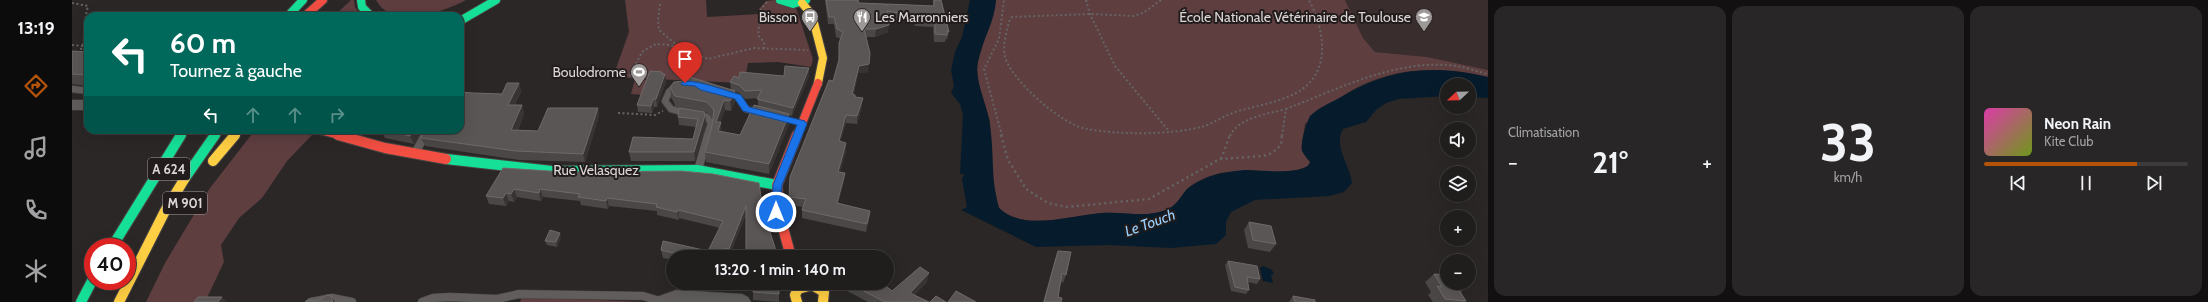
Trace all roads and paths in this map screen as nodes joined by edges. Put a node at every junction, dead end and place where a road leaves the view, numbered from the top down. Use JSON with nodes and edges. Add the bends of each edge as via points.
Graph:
{"nodes":[{"id":1,"x":303,"y":0,"type":"edge"},
{"id":2,"x":323,"y":0,"type":"edge"},
{"id":3,"x":361,"y":0,"type":"edge"},
{"id":4,"x":480,"y":0,"type":"edge"},
{"id":5,"x":496,"y":0,"type":"edge"},
{"id":6,"x":780,"y":0,"type":"edge"},
{"id":7,"x":1004,"y":0,"type":"edge"},
{"id":8,"x":1086,"y":0,"type":"edge"},
{"id":9,"x":1161,"y":0,"type":"edge"},
{"id":10,"x":1309,"y":0,"type":"edge"},
{"id":11,"x":770,"y":1,"type":"edge"},
{"id":12,"x":804,"y":2,"type":"edge"},
{"id":13,"x":72,"y":3,"type":"edge"},
{"id":14,"x":660,"y":4,"type":"dead end"},
{"id":15,"x":86,"y":12,"type":"edge"},
{"id":16,"x":292,"y":12,"type":"edge"},
{"id":17,"x":310,"y":12,"type":"edge"},
{"id":18,"x":367,"y":12,"type":"edge"},
{"id":19,"x":457,"y":12,"type":"edge"},
{"id":20,"x":1090,"y":14,"type":"junction"},
{"id":21,"x":464,"y":19,"type":"edge"},
{"id":22,"x":84,"y":35,"type":"edge"},
{"id":23,"x":72,"y":45,"type":"edge"},
{"id":24,"x":82,"y":46,"type":"junction"},
{"id":25,"x":679,"y":48,"type":"junction"},
{"id":26,"x":764,"y":49,"type":"junction"},
{"id":27,"x":822,"y":50,"type":"junction"},
{"id":28,"x":76,"y":60,"type":"edge"},
{"id":29,"x":1488,"y":74,"type":"edge"},
{"id":30,"x":630,"y":76,"type":"dead end"},
{"id":31,"x":685,"y":83,"type":"edge"},
{"id":32,"x":72,"y":89,"type":"edge"},
{"id":33,"x":84,"y":90,"type":"edge"},
{"id":34,"x":718,"y":91,"type":"edge"},
{"id":35,"x":72,"y":105,"type":"edge"},
{"id":36,"x":84,"y":105,"type":"edge"},
{"id":37,"x":1286,"y":109,"type":"junction"},
{"id":38,"x":618,"y":112,"type":"dead end"},
{"id":39,"x":660,"y":112,"type":"dead end"},
{"id":40,"x":768,"y":115,"type":"edge"},
{"id":41,"x":1168,"y":130,"type":"junction"},
{"id":42,"x":182,"y":134,"type":"edge"},
{"id":43,"x":216,"y":134,"type":"edge"},
{"id":44,"x":236,"y":134,"type":"edge"},
{"id":45,"x":332,"y":134,"type":"edge"},
{"id":46,"x":426,"y":134,"type":"edge"},
{"id":47,"x":415,"y":153,"type":"junction"},
{"id":48,"x":177,"y":160,"type":"dead end"},
{"id":49,"x":1220,"y":160,"type":"junction"},
{"id":50,"x":209,"y":166,"type":"dead end"},
{"id":51,"x":698,"y":170,"type":"junction"},
{"id":52,"x":778,"y":185,"type":"junction"},
{"id":53,"x":137,"y":206,"type":"junction"},
{"id":54,"x":167,"y":229,"type":"dead end"},
{"id":55,"x":117,"y":238,"type":"edge"},
{"id":56,"x":789,"y":250,"type":"edge"},
{"id":57,"x":136,"y":268,"type":"edge"},
{"id":58,"x":136,"y":271,"type":"edge"},
{"id":59,"x":87,"y":290,"type":"edge"},
{"id":60,"x":125,"y":290,"type":"edge"},
{"id":61,"x":798,"y":290,"type":"edge"},
{"id":62,"x":823,"y":290,"type":"edge"},
{"id":63,"x":827,"y":301,"type":"edge"},
{"id":64,"x":81,"y":302,"type":"edge"},
{"id":65,"x":119,"y":302,"type":"edge"},
{"id":66,"x":311,"y":302,"type":"edge"},
{"id":67,"x":352,"y":302,"type":"edge"},
{"id":68,"x":422,"y":302,"type":"edge"},
{"id":69,"x":663,"y":302,"type":"edge"},
{"id":70,"x":742,"y":302,"type":"edge"},
{"id":71,"x":797,"y":302,"type":"edge"}],
"edges":[{"from":1,"to":16,"type":"main road"},
{"from":2,"to":17,"type":"main road"},
{"from":3,"to":18,"type":"main road","via":[[362,7]]},
{"from":4,"to":19,"type":"main road"},
{"from":5,"to":21,"type":"main road"},
{"from":6,"to":12,"type":"main road","via":[[789,4]]},
{"from":7,"to":49,"type":"path","via":[[1001,30],[984,69],[1008,160],[1026,188],[1048,203],[1066,207],[1149,199]]},
{"from":8,"to":20,"type":"path"},
{"from":9,"to":20,"type":"path","via":[[1143,13],[1134,16]]},
{"from":10,"to":41,"type":"path","via":[[1320,19],[1324,40],[1318,71],[1307,86],[1283,99],[1223,115],[1203,126]]},
{"from":11,"to":26,"type":"path","via":[[761,9],[758,35],[764,42]]},
{"from":12,"to":27,"type":"main road","via":[[812,16]]},
{"from":13,"to":15,"type":"path","via":[[88,6]]},
{"from":14,"to":25,"type":"path","via":[[657,27],[665,39]]},
{"from":20,"to":41,"type":"path","via":[[1115,66]]},
{"from":20,"to":41,"type":"path","via":[[1012,17],[1009,20],[1004,52],[1019,81],[1060,118],[1092,132]]},
{"from":22,"to":24,"type":"path"},
{"from":23,"to":24,"type":"path"},
{"from":24,"to":28,"type":"path"},
{"from":25,"to":26,"type":"path","via":[[696,57],[707,58],[729,56],[747,49]]},
{"from":25,"to":30,"type":"path","via":[[656,44],[644,50]]},
{"from":26,"to":27,"type":"path"},
{"from":27,"to":52,"type":"main road","via":[[820,75],[799,123]]},
{"from":29,"to":37,"type":"path","via":[[1450,65],[1429,64],[1401,68]]},
{"from":31,"to":51,"type":"lane","via":[[669,92],[665,101],[674,111],[711,120]]},
{"from":32,"to":33,"type":"lane"},
{"from":34,"to":40,"type":"lane","via":[[738,97],[746,109]]},
{"from":35,"to":36,"type":"street"},
{"from":37,"to":49,"type":"path","via":[[1238,125],[1231,133],[1227,152]]},
{"from":37,"to":49,"type":"path","via":[[1281,145],[1272,153]]},
{"from":38,"to":39,"type":"path"},
{"from":42,"to":53,"type":"main road","number":"A 624"},
{"from":43,"to":57,"type":"main road","number":"A 624","via":[[164,211]]},
{"from":44,"to":50,"type":"main road"},
{"from":45,"to":47,"type":"main road","name":"Rue Velasquez"},
{"from":46,"to":47,"type":"lane"},
{"from":47,"to":51,"type":"main road","name":"Rue Velasquez","via":[[456,161],[556,171]]},
{"from":48,"to":53,"type":"main road","number":"A 624"},
{"from":51,"to":52,"type":"main road","name":"Rue Velasquez"},
{"from":52,"to":56,"type":"main road","via":[[778,217]]},
{"from":53,"to":55,"type":"main road","number":"A 624"},
{"from":54,"to":58,"type":"main road","number":"M 901"},
{"from":59,"to":64,"type":"main road"},
{"from":60,"to":65,"type":"main road","number":"A 624"},
{"from":61,"to":71,"type":"main road"},
{"from":62,"to":63,"type":"main road"},
{"from":66,"to":67,"type":"lane","via":[[332,298]]},
{"from":68,"to":69,"type":"lane","via":[[433,298],[450,297],[497,299],[519,294],[643,296]]},
{"from":69,"to":70,"type":"street","via":[[676,297]]}]}
